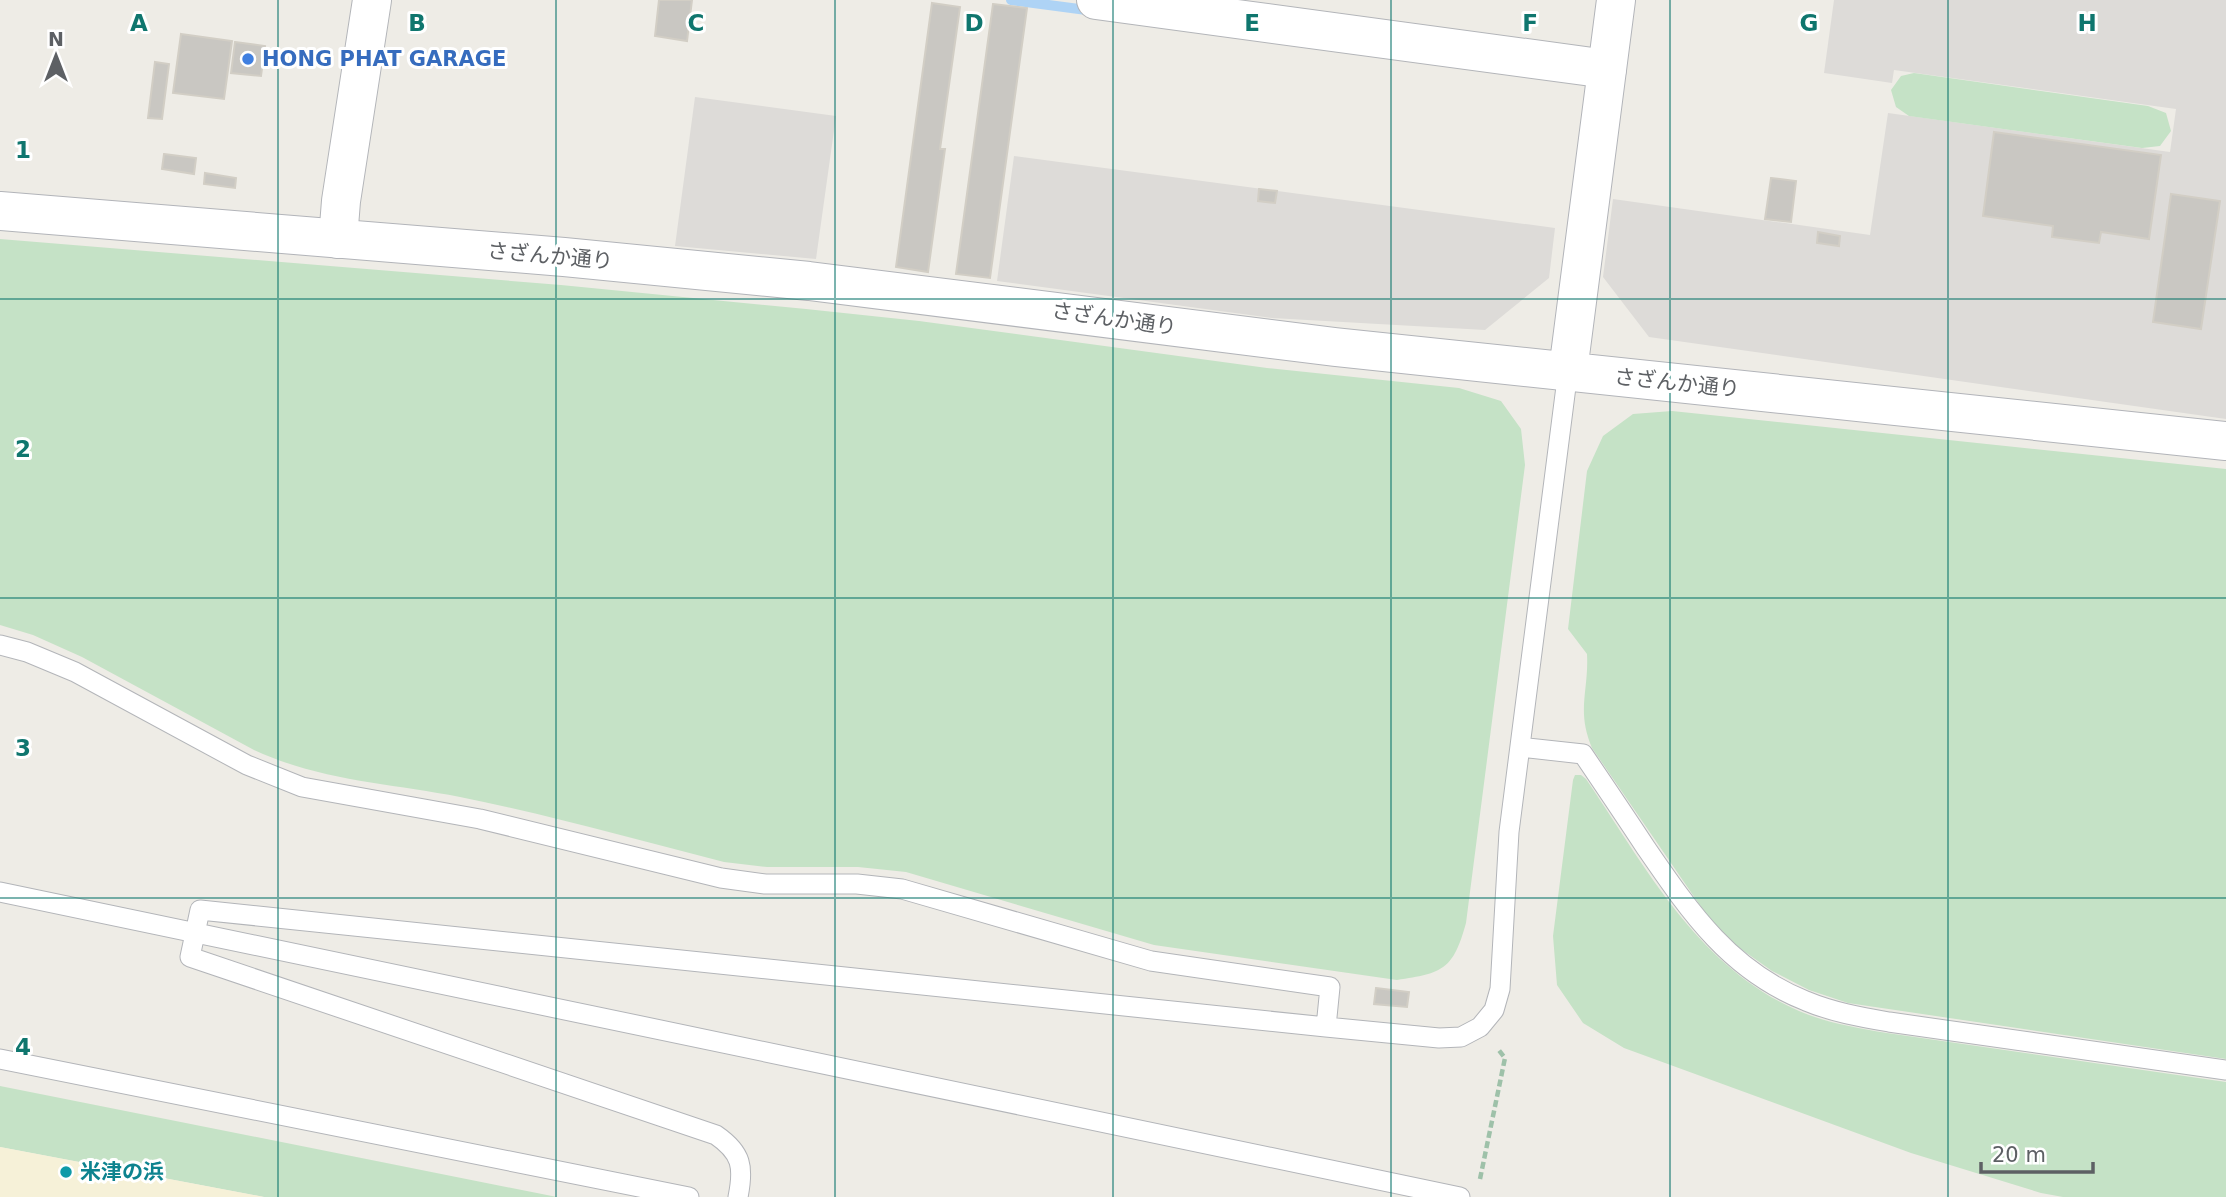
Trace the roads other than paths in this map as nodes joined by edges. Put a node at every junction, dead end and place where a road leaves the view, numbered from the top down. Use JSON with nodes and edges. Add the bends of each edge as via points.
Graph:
{"nodes":[{"id":1,"x":372,"y":0,"type":"edge"},
{"id":2,"x":1096,"y":0,"type":"edge"},
{"id":3,"x":1616,"y":0,"type":"edge"},
{"id":4,"x":1607,"y":69,"type":"junction"},
{"id":5,"x":0,"y":211,"type":"edge"},
{"id":6,"x":338,"y":239,"type":"junction"},
{"id":7,"x":1568,"y":371,"type":"junction"},
{"id":8,"x":2226,"y":441,"type":"edge"},
{"id":9,"x":0,"y":645,"type":"edge"},
{"id":10,"x":1520,"y":747,"type":"junction"},
{"id":11,"x":0,"y":892,"type":"edge"},
{"id":12,"x":196,"y":933,"type":"junction"},
{"id":13,"x":1326,"y":1027,"type":"junction"},
{"id":14,"x":0,"y":1059,"type":"edge"},
{"id":15,"x":2226,"y":1070,"type":"edge"},
{"id":16,"x":689,"y":1197,"type":"edge"},
{"id":17,"x":738,"y":1197,"type":"edge"},
{"id":18,"x":1460,"y":1197,"type":"edge"}],
"edges":[{"from":1,"to":6,"type":"street"},
{"from":2,"to":4,"type":"street"},
{"from":3,"to":4,"type":"street"},
{"from":4,"to":7,"type":"street"},
{"from":5,"to":6,"type":"street","name":"さざんか通り"},
{"from":6,"to":7,"type":"street","name":"さざんか通り","via":[[809,281],[1270,340]]},
{"from":7,"to":8,"type":"street","name":"さざんか通り"},
{"from":7,"to":10,"type":"lane"},
{"from":9,"to":13,"type":"lane","via":[[75,672],[247,765],[302,787],[468,817],[732,880],[902,889],[1150,961],[1330,987]]},
{"from":10,"to":13,"type":"lane","via":[[1509,832],[1500,989],[1494,1010],[1480,1027],[1461,1037]]},
{"from":10,"to":15,"type":"lane","via":[[1583,754],[1700,924],[1748,968],[1804,1001],[1846,1015]]},
{"from":11,"to":12,"type":"lane"},
{"from":12,"to":13,"type":"lane","via":[[200,910]]},
{"from":12,"to":17,"type":"lane","via":[[190,957],[716,1135],[730,1145],[739,1160]]},
{"from":12,"to":18,"type":"lane"},
{"from":14,"to":16,"type":"lane"}]}
